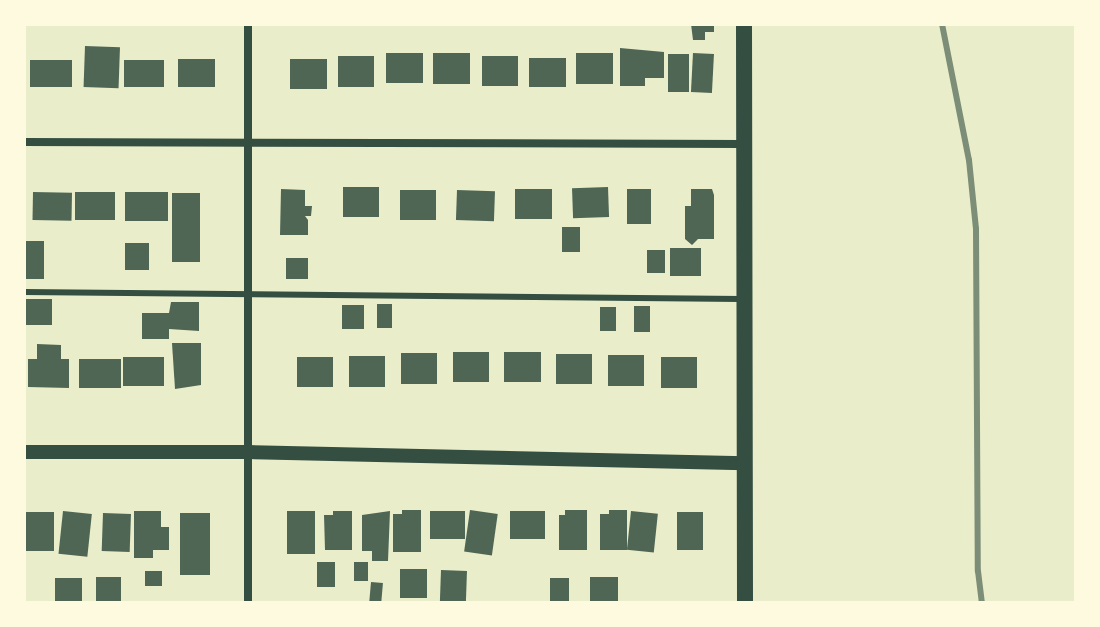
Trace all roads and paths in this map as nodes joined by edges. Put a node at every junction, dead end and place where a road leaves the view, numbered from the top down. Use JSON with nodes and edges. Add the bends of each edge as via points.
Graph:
{"nodes":[{"id":1,"x":248,"y":24,"type":"edge"},
{"id":2,"x":744,"y":24,"type":"edge"},
{"id":3,"x":24,"y":142,"type":"edge"},
{"id":4,"x":250,"y":142,"type":"junction"},
{"id":5,"x":743,"y":144,"type":"junction"},
{"id":6,"x":24,"y":292,"type":"edge"},
{"id":7,"x":249,"y":292,"type":"junction"},
{"id":8,"x":745,"y":299,"type":"junction"},
{"id":9,"x":24,"y":452,"type":"edge"},
{"id":10,"x":248,"y":452,"type":"junction"},
{"id":11,"x":745,"y":463,"type":"junction"},
{"id":12,"x":248,"y":603,"type":"edge"},
{"id":13,"x":745,"y":603,"type":"edge"}],
"edges":[{"from":1,"to":4,"type":"street"},
{"from":2,"to":5,"type":"main road"},
{"from":3,"to":4,"type":"street"},
{"from":4,"to":5,"type":"street"},
{"from":4,"to":7,"type":"street"},
{"from":5,"to":8,"type":"main road"},
{"from":6,"to":7,"type":"lane"},
{"from":7,"to":8,"type":"lane"},
{"from":7,"to":10,"type":"street"},
{"from":8,"to":11,"type":"main road"},
{"from":9,"to":10,"type":"street"},
{"from":10,"to":11,"type":"street"},
{"from":10,"to":12,"type":"street"},
{"from":11,"to":13,"type":"main road"}]}
